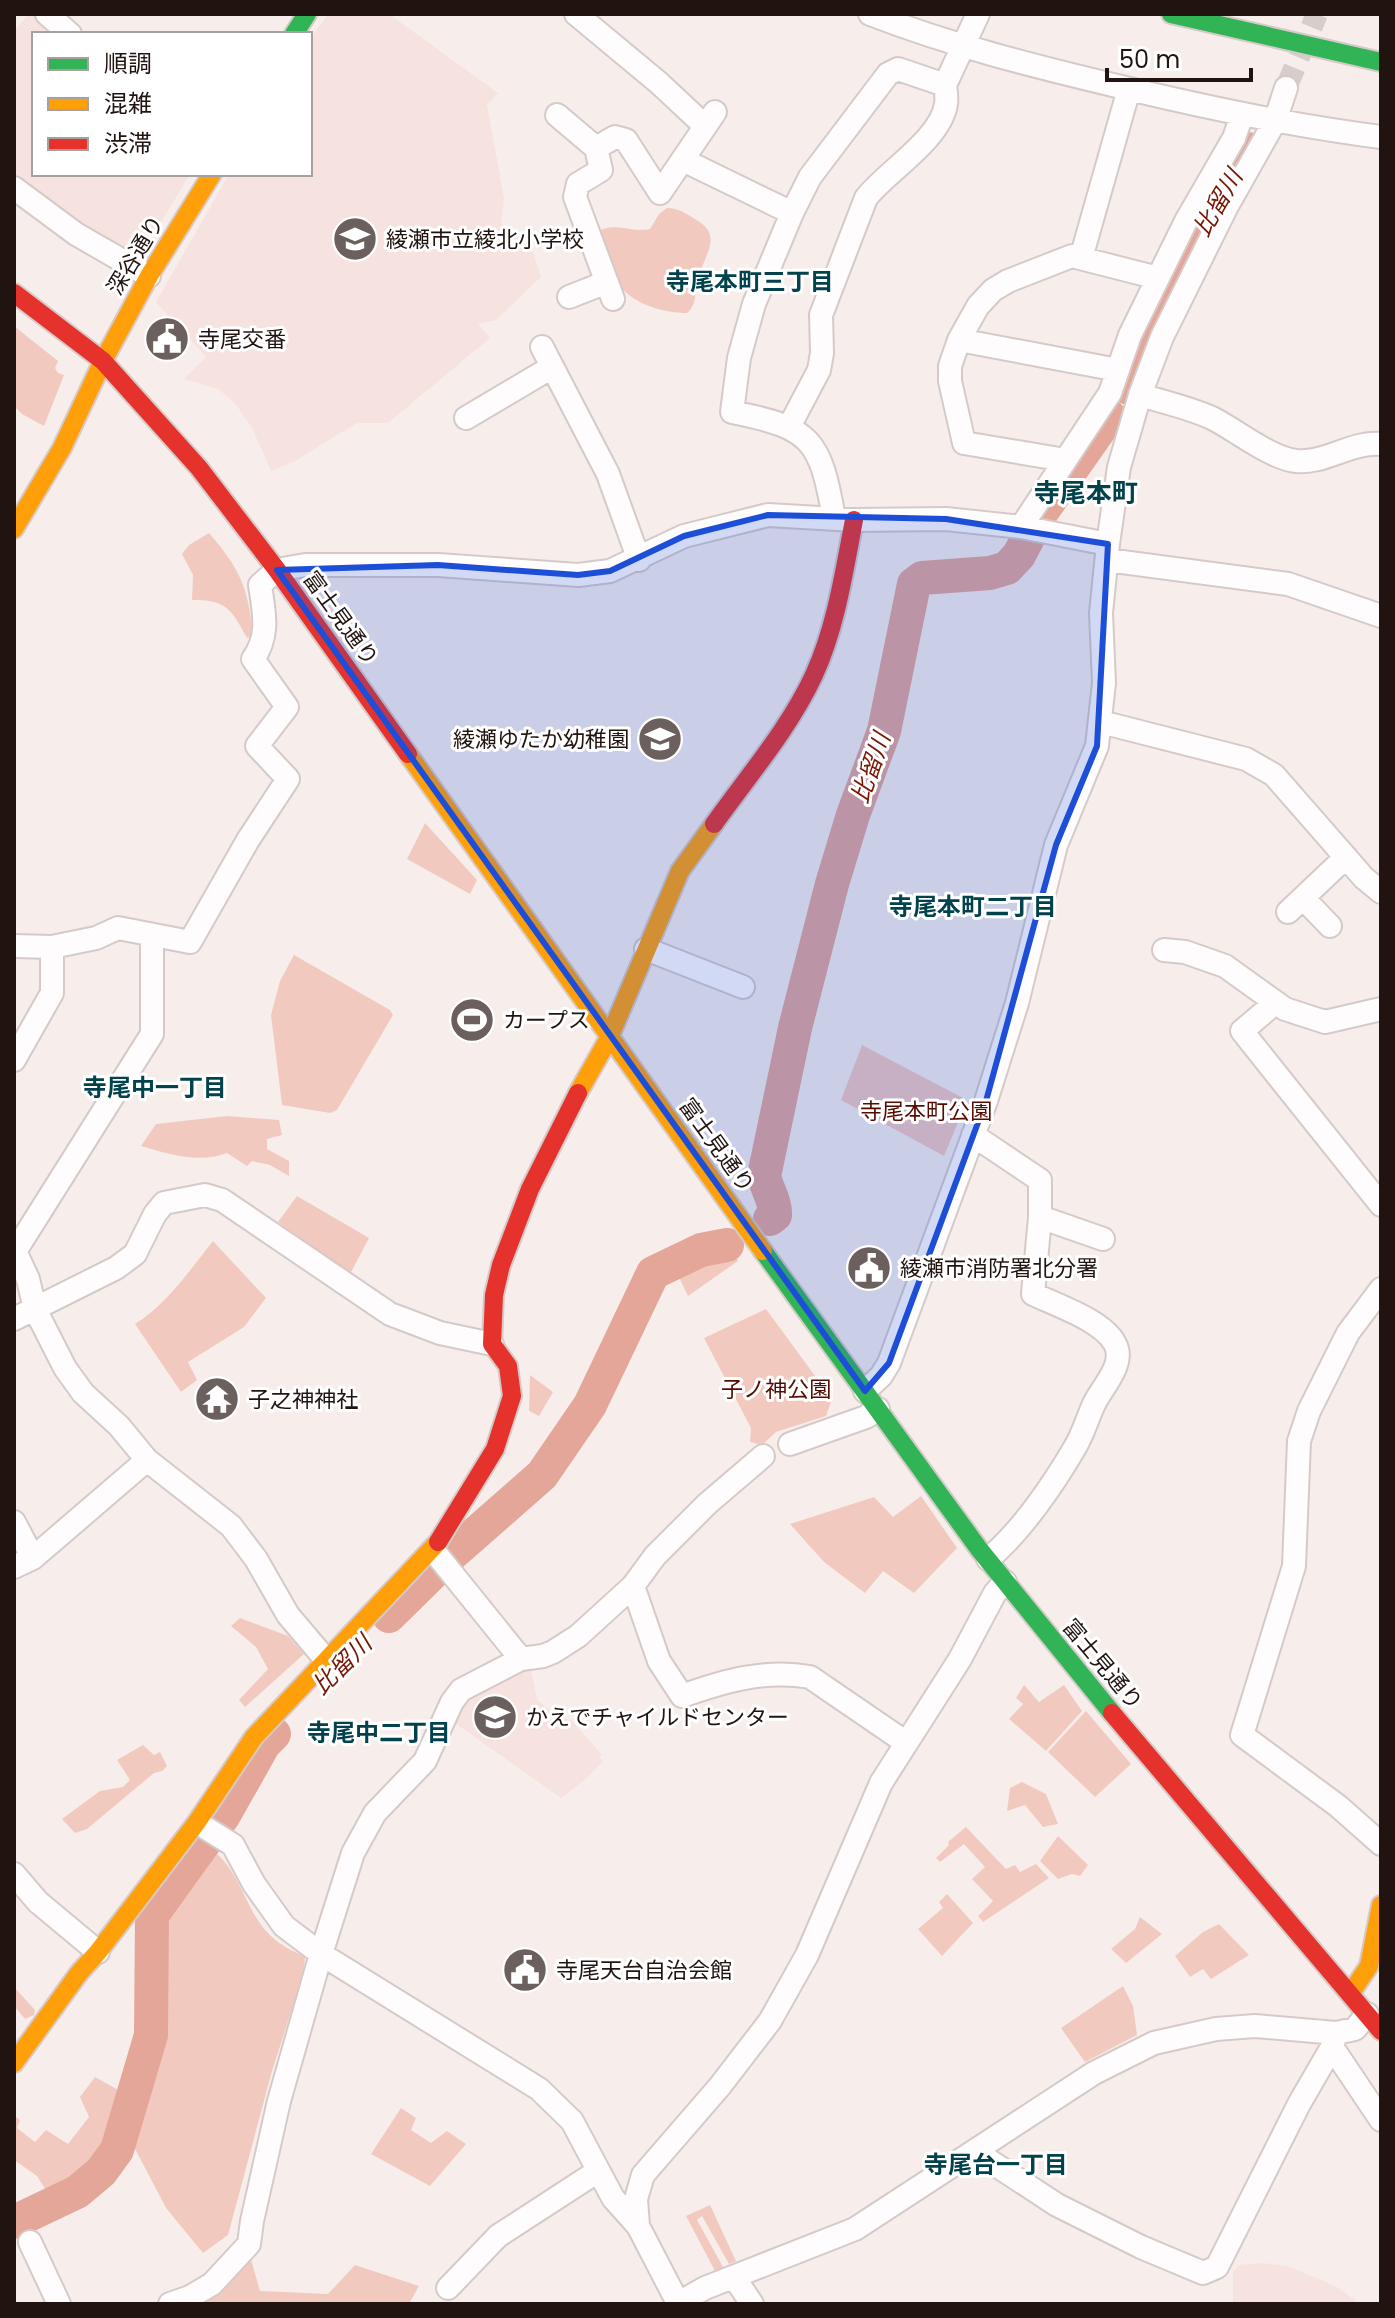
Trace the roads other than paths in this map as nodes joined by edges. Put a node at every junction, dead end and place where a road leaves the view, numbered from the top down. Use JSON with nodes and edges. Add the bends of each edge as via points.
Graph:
{"nodes":[{"id":1,"x":307,"y":14,"type":"edge"},
{"id":2,"x":576,"y":14,"type":"edge"},
{"id":3,"x":870,"y":14,"type":"edge"},
{"id":4,"x":978,"y":14,"type":"edge"},
{"id":5,"x":1171,"y":14,"type":"edge"},
{"id":6,"x":295,"y":32,"type":"edge"},
{"id":7,"x":966,"y":46,"type":"junction"},
{"id":8,"x":1381,"y":62,"type":"edge"},
{"id":9,"x":945,"y":85,"type":"junction"},
{"id":10,"x":1286,"y":88,"type":"tunnel mouth"},
{"id":11,"x":1129,"y":89,"type":"junction"},
{"id":12,"x":557,"y":115,"type":"dead end"},
{"id":13,"x":1242,"y":115,"type":"junction"},
{"id":14,"x":1275,"y":121,"type":"junction"},
{"id":15,"x":1381,"y":137,"type":"edge"},
{"id":16,"x":596,"y":148,"type":"junction"},
{"id":17,"x":683,"y":160,"type":"junction"},
{"id":18,"x":211,"y":176,"type":"edge"},
{"id":19,"x":14,"y":188,"type":"edge"},
{"id":20,"x":792,"y":213,"type":"junction"},
{"id":21,"x":1081,"y":258,"type":"junction"},
{"id":22,"x":149,"y":276,"type":"junction"},
{"id":23,"x":1158,"y":278,"type":"junction"},
{"id":24,"x":14,"y":293,"type":"edge"},
{"id":25,"x":569,"y":297,"type":"dead end"},
{"id":26,"x":959,"y":340,"type":"junction"},
{"id":27,"x":542,"y":347,"type":"dead end"},
{"id":28,"x":103,"y":361,"type":"junction"},
{"id":29,"x":552,"y":367,"type":"junction"},
{"id":30,"x":1118,"y":370,"type":"junction"},
{"id":31,"x":1140,"y":395,"type":"junction"},
{"id":32,"x":466,"y":418,"type":"dead end"},
{"id":33,"x":789,"y":427,"type":"junction"},
{"id":34,"x":1381,"y":444,"type":"edge"},
{"id":35,"x":1065,"y":460,"type":"junction"},
{"id":36,"x":844,"y":519,"type":"junction"},
{"id":37,"x":1029,"y":528,"type":"junction"},
{"id":38,"x":14,"y":529,"type":"edge"},
{"id":39,"x":1108,"y":552,"type":"junction"},
{"id":40,"x":639,"y":560,"type":"junction"},
{"id":41,"x":277,"y":570,"type":"junction"},
{"id":42,"x":1381,"y":616,"type":"edge"},
{"id":43,"x":1101,"y":722,"type":"junction"},
{"id":44,"x":1346,"y":857,"type":"junction"},
{"id":45,"x":1381,"y":892,"type":"edge"},
{"id":46,"x":1330,"y":926,"type":"dead end"},
{"id":47,"x":152,"y":936,"type":"junction"},
{"id":48,"x":14,"y":946,"type":"edge"},
{"id":49,"x":52,"y":947,"type":"junction"},
{"id":50,"x":646,"y":949,"type":"junction"},
{"id":51,"x":1164,"y":950,"type":"dead end"},
{"id":52,"x":743,"y":987,"type":"dead end"},
{"id":53,"x":1275,"y":1003,"type":"junction"},
{"id":54,"x":1381,"y":1009,"type":"edge"},
{"id":55,"x":609,"y":1038,"type":"junction"},
{"id":56,"x":14,"y":1060,"type":"edge"},
{"id":57,"x":973,"y":1135,"type":"junction"},
{"id":58,"x":1381,"y":1205,"type":"edge"},
{"id":59,"x":1040,"y":1217,"type":"junction"},
{"id":60,"x":1103,"y":1239,"type":"dead end"},
{"id":61,"x":15,"y":1250,"type":"edge"},
{"id":62,"x":1381,"y":1289,"type":"edge"},
{"id":63,"x":35,"y":1309,"type":"junction"},
{"id":64,"x":14,"y":1319,"type":"edge"},
{"id":65,"x":492,"y":1344,"type":"junction"},
{"id":66,"x":872,"y":1400,"type":"junction"},
{"id":67,"x":790,"y":1444,"type":"dead end"},
{"id":68,"x":763,"y":1456,"type":"dead end"},
{"id":69,"x":147,"y":1460,"type":"junction"},
{"id":70,"x":14,"y":1522,"type":"edge"},
{"id":71,"x":988,"y":1559,"type":"junction"},
{"id":72,"x":442,"y":1560,"type":"junction"},
{"id":73,"x":23,"y":1562,"type":"edge"},
{"id":74,"x":1005,"y":1582,"type":"junction"},
{"id":75,"x":633,"y":1586,"type":"junction"},
{"id":76,"x":521,"y":1659,"type":"junction"},
{"id":77,"x":327,"y":1661,"type":"junction"},
{"id":78,"x":905,"y":1742,"type":"junction"},
{"id":79,"x":206,"y":1828,"type":"junction"},
{"id":80,"x":1381,"y":1844,"type":"edge"},
{"id":81,"x":14,"y":1874,"type":"edge"},
{"id":82,"x":1381,"y":1905,"type":"edge"},
{"id":83,"x":98,"y":1952,"type":"junction"},
{"id":84,"x":321,"y":1954,"type":"junction"},
{"id":85,"x":1350,"y":1994,"type":"junction"},
{"id":86,"x":1374,"y":2023,"type":"edge"},
{"id":87,"x":1334,"y":2040,"type":"junction"},
{"id":88,"x":14,"y":2063,"type":"edge"},
{"id":89,"x":1381,"y":2120,"type":"edge"},
{"id":90,"x":976,"y":2152,"type":"junction"},
{"id":91,"x":598,"y":2171,"type":"junction"},
{"id":92,"x":638,"y":2226,"type":"junction"},
{"id":93,"x":30,"y":2242,"type":"dead end"},
{"id":94,"x":734,"y":2277,"type":"junction"},
{"id":95,"x":448,"y":2288,"type":"dead end"},
{"id":96,"x":59,"y":2304,"type":"edge"},
{"id":97,"x":170,"y":2304,"type":"edge"},
{"id":98,"x":678,"y":2304,"type":"edge"},
{"id":99,"x":752,"y":2304,"type":"edge"}],
"edges":[{"from":1,"to":6,"type":"main road"},
{"from":2,"to":17,"type":"street","via":[[710,119]]},
{"from":3,"to":7,"type":"street"},
{"from":4,"to":7,"type":"street"},
{"from":5,"to":8,"type":"main road"},
{"from":7,"to":9,"type":"street"},
{"from":7,"to":11,"type":"street"},
{"from":9,"to":20,"type":"street","via":[[898,69],[888,74],[810,177]]},
{"from":9,"to":33,"type":"street","via":[[946,105],[936,125],[908,161],[866,198],[821,315],[819,370]]},
{"from":10,"to":14,"type":"street"},
{"from":11,"to":13,"type":"street"},
{"from":11,"to":21,"type":"street"},
{"from":12,"to":16,"type":"street"},
{"from":13,"to":14,"type":"street"},
{"from":13,"to":23,"type":"street"},
{"from":14,"to":15,"type":"street"},
{"from":14,"to":31,"type":"street","via":[[1191,276]]},
{"from":16,"to":17,"type":"street","via":[[615,137],[626,140],[660,193]]},
{"from":16,"to":25,"type":"street","via":[[601,170],[578,184],[575,197],[610,291]]},
{"from":17,"to":20,"type":"street"},
{"from":18,"to":22,"type":"main road","name":"深谷通り"},
{"from":19,"to":22,"type":"street","via":[[76,234]]},
{"from":20,"to":33,"type":"street","via":[[754,304],[732,412]]},
{"from":21,"to":23,"type":"street"},
{"from":21,"to":26,"type":"street","via":[[1072,256],[993,290]]},
{"from":22,"to":28,"type":"main road","name":"深谷通り"},
{"from":23,"to":30,"type":"street"},
{"from":24,"to":28,"type":"main road","name":"富士見通り"},
{"from":26,"to":30,"type":"street"},
{"from":26,"to":35,"type":"street","via":[[950,381],[964,443]]},
{"from":27,"to":29,"type":"street"},
{"from":28,"to":38,"type":"main road","name":"深谷通り","via":[[62,448]]},
{"from":28,"to":41,"type":"main road","name":"富士見通り","via":[[199,468]]},
{"from":29,"to":32,"type":"street"},
{"from":29,"to":40,"type":"street","via":[[608,474]]},
{"from":30,"to":35,"type":"street","via":[[1110,393]]},
{"from":31,"to":34,"type":"street","via":[[1210,417],[1296,461]]},
{"from":31,"to":39,"type":"street","via":[[1119,467]]},
{"from":33,"to":36,"type":"street","via":[[818,453]]},
{"from":35,"to":37,"type":"street"},
{"from":36,"to":37,"type":"street","via":[[946,519]]},
{"from":36,"to":40,"type":"street","via":[[768,515],[684,536]]},
{"from":36,"to":50,"type":"main road","via":[[836,610],[814,675],[781,731],[680,871]]},
{"from":37,"to":39,"type":"street"},
{"from":39,"to":42,"type":"street","via":[[1288,584]]},
{"from":39,"to":43,"type":"street","via":[[1101,613]]},
{"from":40,"to":41,"type":"street","via":[[578,575],[438,565],[305,565]]},
{"from":41,"to":47,"type":"street","via":[[260,585],[266,632],[253,659],[287,707],[257,746],[288,779],[190,942]]},
{"from":41,"to":55,"type":"main road","name":"富士見通り"},
{"from":43,"to":44,"type":"street","via":[[1246,759],[1274,775]]},
{"from":43,"to":57,"type":"street","via":[[1089,770],[1056,845],[1017,1003]]},
{"from":44,"to":45,"type":"street"},
{"from":44,"to":46,"type":"street","via":[[1296,905]]},
{"from":47,"to":49,"type":"street","via":[[118,928]]},
{"from":47,"to":61,"type":"street","via":[[152,1034]]},
{"from":48,"to":49,"type":"street"},
{"from":49,"to":56,"type":"street","via":[[52,993]]},
{"from":50,"to":52,"type":"street"},
{"from":50,"to":55,"type":"main road"},
{"from":51,"to":53,"type":"street","via":[[1225,966]]},
{"from":53,"to":54,"type":"street","via":[[1325,1022]]},
{"from":53,"to":58,"type":"street","via":[[1242,1031]]},
{"from":55,"to":65,"type":"main road","via":[[530,1189],[501,1265]]},
{"from":55,"to":66,"type":"main road","name":"富士見通り"},
{"from":57,"to":59,"type":"street","via":[[1040,1180]]},
{"from":57,"to":66,"type":"street"},
{"from":59,"to":60,"type":"street"},
{"from":59,"to":71,"type":"street","via":[[1033,1294],[1095,1324],[1117,1346],[1119,1360],[1075,1448],[1011,1539]]},
{"from":61,"to":63,"type":"street"},
{"from":62,"to":80,"type":"street","via":[[1348,1333],[1299,1441],[1294,1566],[1242,1735]]},
{"from":63,"to":64,"type":"street"},
{"from":63,"to":65,"type":"street","via":[[135,1254],[164,1203],[205,1195],[222,1200],[390,1314],[440,1333]]},
{"from":63,"to":69,"type":"street","via":[[83,1393]]},
{"from":65,"to":72,"type":"main road","via":[[508,1366],[512,1396],[495,1449]]},
{"from":66,"to":67,"type":"street","via":[[866,1417]]},
{"from":66,"to":71,"type":"main road","name":"富士見通り"},
{"from":68,"to":75,"type":"street","via":[[707,1504]]},
{"from":69,"to":73,"type":"street"},
{"from":69,"to":77,"type":"street","via":[[231,1526],[288,1615]]},
{"from":70,"to":73,"type":"street"},
{"from":71,"to":74,"type":"main road","name":"富士見通り"},
{"from":72,"to":76,"type":"street"},
{"from":72,"to":77,"type":"main road"},
{"from":74,"to":78,"type":"street"},
{"from":74,"to":85,"type":"main road","name":"富士見通り"},
{"from":75,"to":76,"type":"street","via":[[564,1647]]},
{"from":75,"to":78,"type":"street","via":[[659,1661],[682,1696],[759,1675],[810,1677]]},
{"from":76,"to":84,"type":"street","via":[[461,1690],[425,1761],[375,1813],[353,1853]]},
{"from":77,"to":79,"type":"main road","via":[[254,1737]]},
{"from":78,"to":92,"type":"street","via":[[876,1794],[807,1955],[770,2021],[643,2175],[636,2199]]},
{"from":79,"to":83,"type":"main road"},
{"from":79,"to":84,"type":"street","via":[[233,1845],[284,1926]]},
{"from":81,"to":83,"type":"street","via":[[38,1902]]},
{"from":82,"to":85,"type":"main road","via":[[1369,1966]]},
{"from":83,"to":88,"type":"main road"},
{"from":84,"to":91,"type":"street","via":[[539,2089],[572,2121]]},
{"from":84,"to":97,"type":"street","via":[[279,2101],[249,2244],[212,2284]]},
{"from":85,"to":86,"type":"main road","name":"富士見通り"},
{"from":86,"to":87,"type":"street"},
{"from":87,"to":89,"type":"street"},
{"from":87,"to":90,"type":"street","via":[[1255,2026],[1154,2043],[1094,2073]]},
{"from":87,"to":90,"type":"street","via":[[1217,2267],[1203,2273],[1057,2205]]},
{"from":90,"to":94,"type":"street","via":[[855,2229]]},
{"from":91,"to":92,"type":"street"},
{"from":91,"to":95,"type":"street","via":[[498,2236]]},
{"from":92,"to":98,"type":"street"},
{"from":93,"to":96,"type":"street"},
{"from":94,"to":98,"type":"street"},
{"from":94,"to":99,"type":"street"}]}
